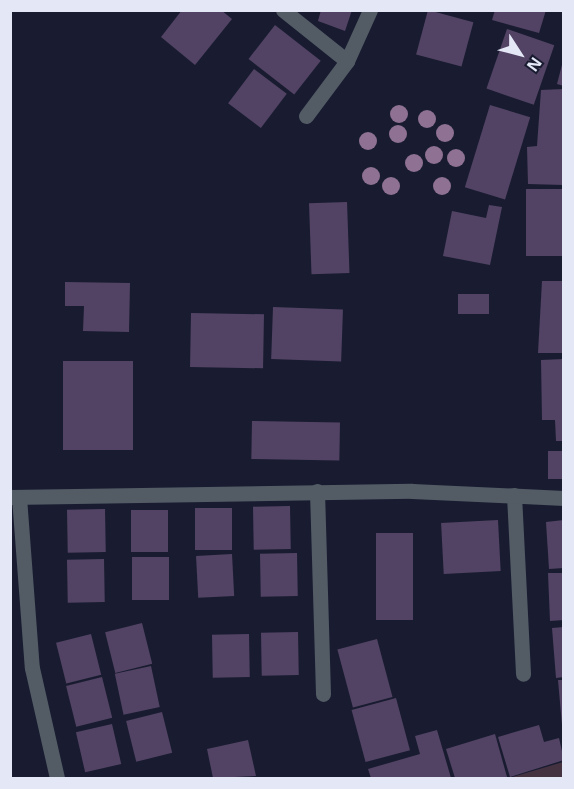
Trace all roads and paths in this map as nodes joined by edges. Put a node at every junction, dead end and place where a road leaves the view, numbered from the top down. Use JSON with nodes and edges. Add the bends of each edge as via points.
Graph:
{"nodes":[{"id":1,"x":283,"y":10,"type":"edge"},
{"id":2,"x":370,"y":10,"type":"edge"},
{"id":3,"x":347,"y":61,"type":"junction"},
{"id":4,"x":306,"y":116,"type":"dead end"},
{"id":5,"x":317,"y":491,"type":"junction"},
{"id":6,"x":514,"y":495,"type":"junction"},
{"id":7,"x":15,"y":497,"type":"edge"},
{"id":8,"x":564,"y":498,"type":"edge"},
{"id":9,"x":523,"y":674,"type":"dead end"},
{"id":10,"x":323,"y":694,"type":"dead end"},
{"id":11,"x":57,"y":778,"type":"edge"}],
"edges":[{"from":1,"to":3,"type":"street"},
{"from":2,"to":3,"type":"street"},
{"from":3,"to":4,"type":"street"},
{"from":5,"to":6,"type":"street"},
{"from":5,"to":7,"type":"street"},
{"from":5,"to":10,"type":"street"},
{"from":6,"to":8,"type":"street"},
{"from":6,"to":9,"type":"street"},
{"from":7,"to":11,"type":"street","via":[[32,668]]}]}
